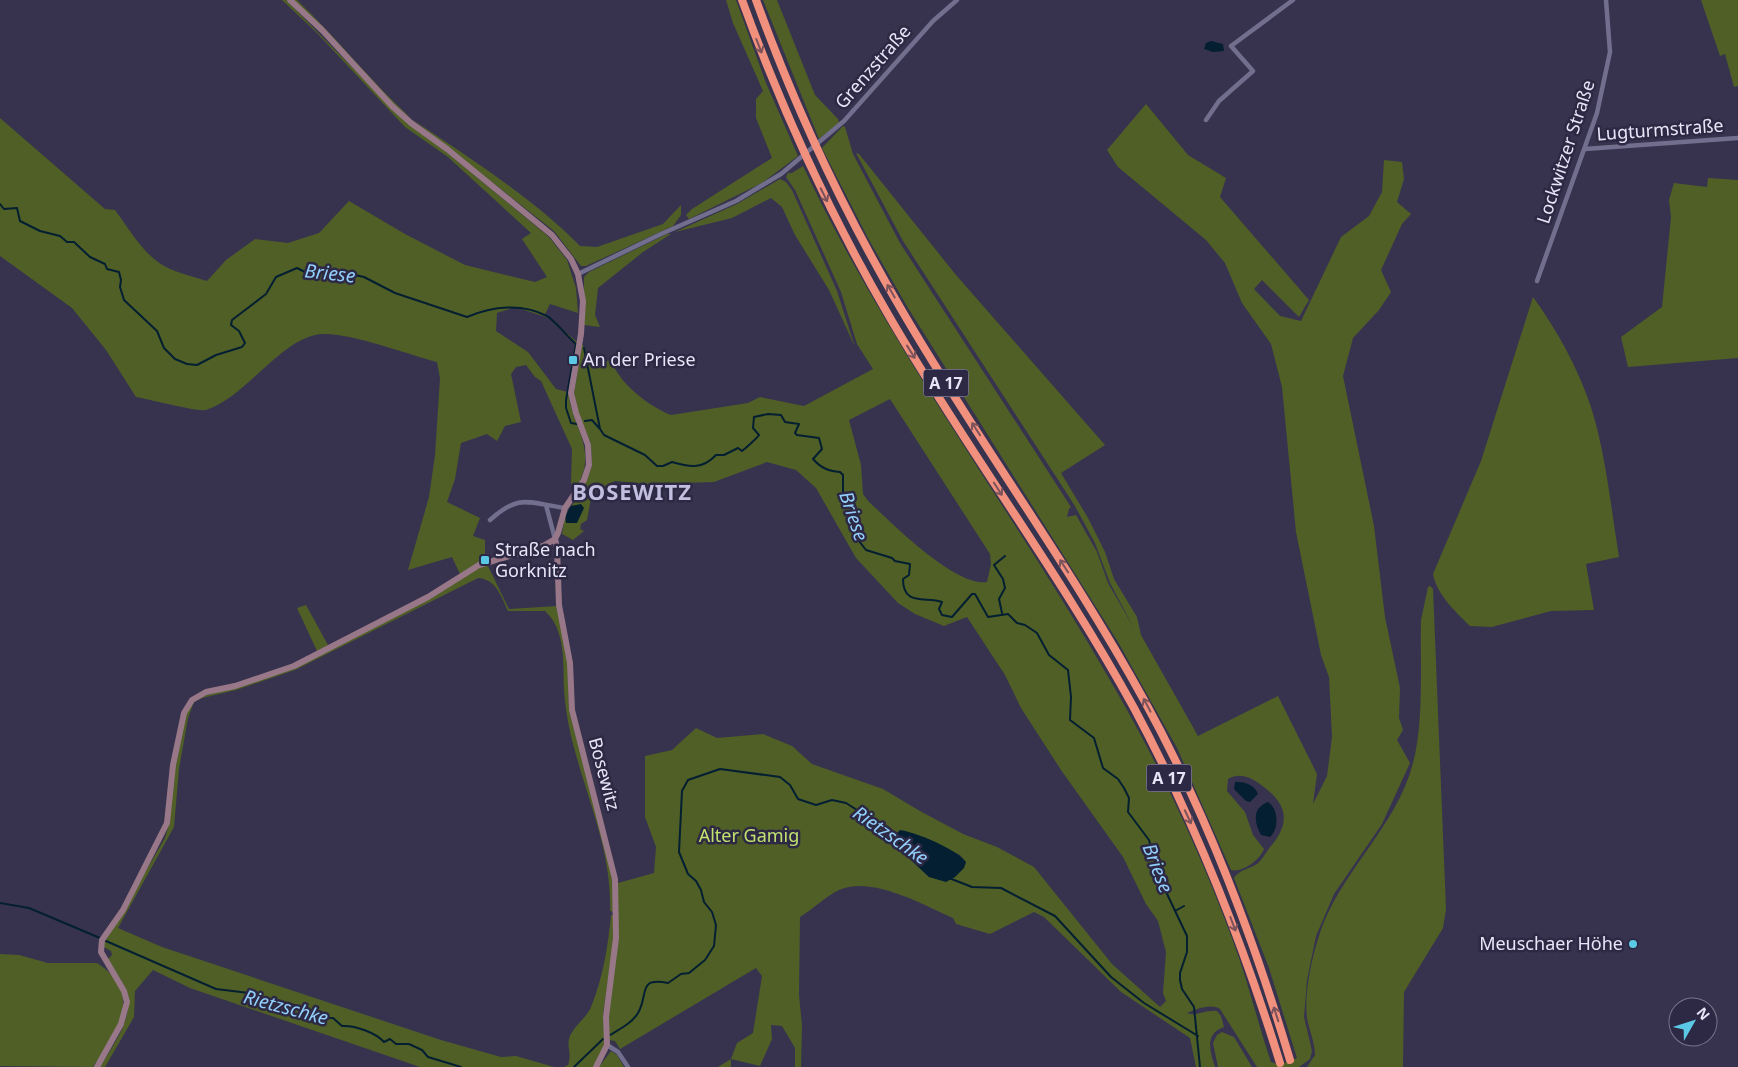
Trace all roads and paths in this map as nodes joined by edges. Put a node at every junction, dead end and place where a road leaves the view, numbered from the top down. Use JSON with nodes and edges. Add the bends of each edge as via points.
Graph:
{"nodes":[{"id":1,"x":290,"y":0,"type":"edge"},
{"id":2,"x":742,"y":0,"type":"edge"},
{"id":3,"x":756,"y":0,"type":"edge"},
{"id":4,"x":957,"y":0,"type":"edge"},
{"id":5,"x":1293,"y":0,"type":"edge"},
{"id":6,"x":1606,"y":0,"type":"edge"},
{"id":7,"x":1206,"y":120,"type":"dead end"},
{"id":8,"x":1738,"y":138,"type":"edge"},
{"id":9,"x":1584,"y":149,"type":"junction"},
{"id":10,"x":578,"y":274,"type":"junction"},
{"id":11,"x":1537,"y":281,"type":"dead end"},
{"id":12,"x":546,"y":505,"type":"junction"},
{"id":13,"x":565,"y":508,"type":"junction"},
{"id":14,"x":490,"y":520,"type":"dead end"},
{"id":15,"x":555,"y":539,"type":"junction"},
{"id":16,"x":607,"y":1045,"type":"junction"},
{"id":17,"x":1290,"y":1060,"type":"dead end"},
{"id":18,"x":1280,"y":1063,"type":"dead end"},
{"id":19,"x":97,"y":1067,"type":"edge"},
{"id":20,"x":596,"y":1067,"type":"edge"},
{"id":21,"x":628,"y":1067,"type":"edge"}],
"edges":[{"from":1,"to":10,"type":"street","name":"Bosewitz","via":[[392,106],[552,235]]},
{"from":2,"to":18,"type":"highway","number":"A 17","one_way":true,"via":[[796,136],[854,254],[940,399],[1088,630],[1147,734],[1216,879],[1254,979]]},
{"from":17,"to":3,"type":"highway","number":"A 17","one_way":true,"via":[[1226,876],[1170,748],[1099,623],[952,393],[863,243],[798,109]]},
{"from":4,"to":10,"type":"street","name":"Grenzstraße","via":[[932,21],[833,132],[789,168],[736,201]]},
{"from":5,"to":7,"type":"street","via":[[1232,46],[1253,71],[1219,101]]},
{"from":6,"to":9,"type":"street","name":"Lockwitzer Straße","via":[[1610,52],[1597,113]]},
{"from":8,"to":9,"type":"street","name":"Lugturmstraße"},
{"from":9,"to":11,"type":"street","name":"Lockwitzer Straße"},
{"from":10,"to":13,"type":"street","name":"Bosewitz","via":[[583,318],[571,393],[588,444],[589,465],[584,480]]},
{"from":12,"to":13,"type":"street"},
{"from":12,"to":14,"type":"street","via":[[514,502]]},
{"from":12,"to":15,"type":"street","name":"Bosewitz"},
{"from":13,"to":15,"type":"street","name":"Bosewitz"},
{"from":15,"to":16,"type":"street","name":"Bosewitz","via":[[558,547],[559,605],[570,663],[572,710],[615,879],[616,938],[606,1017]]},
{"from":15,"to":19,"type":"street","via":[[543,546],[479,565],[428,597],[275,673],[206,692],[187,705],[173,765],[167,823],[125,905],[102,940],[101,952],[127,1002],[121,1024]]},
{"from":16,"to":20,"type":"street"},
{"from":16,"to":21,"type":"street","via":[[618,1052]]}]}
